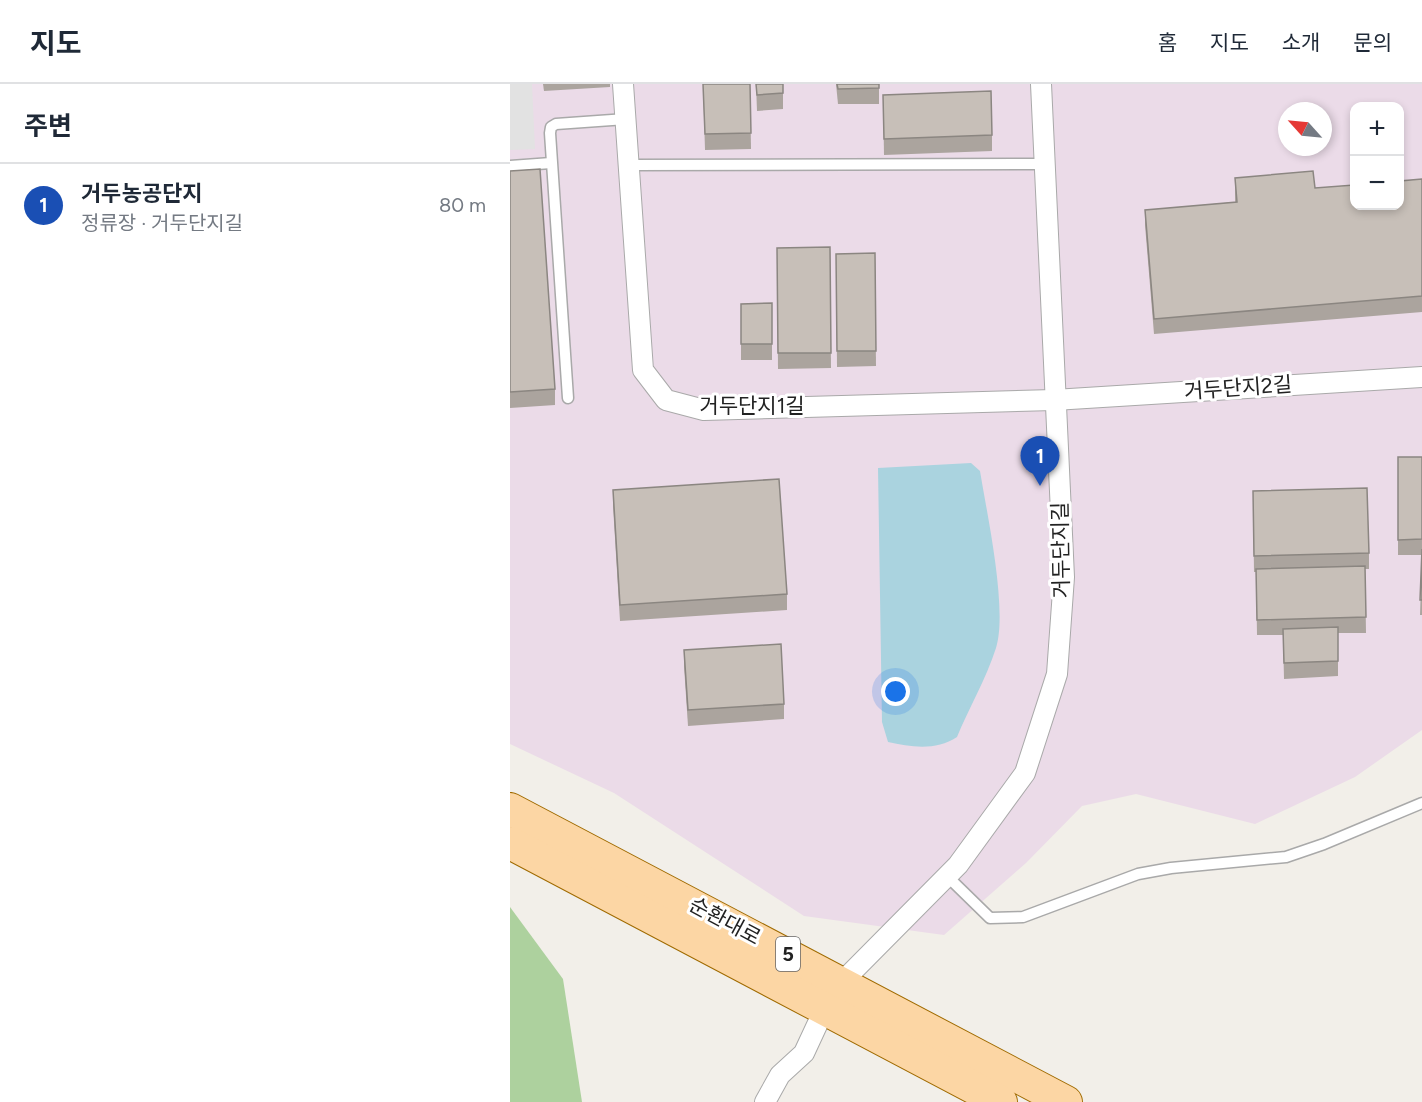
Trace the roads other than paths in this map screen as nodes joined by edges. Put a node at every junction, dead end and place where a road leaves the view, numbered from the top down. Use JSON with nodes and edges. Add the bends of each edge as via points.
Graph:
{"nodes":[{"id":1,"x":623,"y":84,"type":"edge"},
{"id":2,"x":1041,"y":84,"type":"edge"},
{"id":3,"x":626,"y":119,"type":"junction"},
{"id":4,"x":551,"y":163,"type":"junction"},
{"id":5,"x":1044,"y":164,"type":"junction"},
{"id":6,"x":629,"y":165,"type":"junction"},
{"id":7,"x":510,"y":166,"type":"edge"},
{"id":8,"x":1422,"y":377,"type":"edge"},
{"id":9,"x":568,"y":398,"type":"dead end"},
{"id":10,"x":1054,"y":400,"type":"junction"},
{"id":11,"x":1422,"y":803,"type":"edge"},
{"id":12,"x":510,"y":809,"type":"edge"},
{"id":13,"x":510,"y":843,"type":"edge"},
{"id":14,"x":947,"y":876,"type":"junction"},
{"id":15,"x":842,"y":982,"type":"junction"},
{"id":16,"x":824,"y":1010,"type":"junction"},
{"id":17,"x":765,"y":1102,"type":"edge"},
{"id":18,"x":1001,"y":1102,"type":"edge"},
{"id":19,"x":1066,"y":1102,"type":"edge"}],
"edges":[{"from":1,"to":3,"type":"street","name":"거두단지1길"},
{"from":2,"to":5,"type":"street","name":"거두단지길"},
{"from":3,"to":4,"type":"lane","via":[[556,124],[550,133]]},
{"from":3,"to":6,"type":"street","name":"거두단지1길"},
{"from":4,"to":7,"type":"lane"},
{"from":4,"to":9,"type":"lane"},
{"from":5,"to":6,"type":"lane"},
{"from":5,"to":10,"type":"street","name":"거두단지길"},
{"from":6,"to":10,"type":"street","name":"거두단지1길","via":[[643,370],[666,400],[705,410]]},
{"from":8,"to":10,"type":"street","name":"거두단지2길"},
{"from":10,"to":14,"type":"street","name":"거두단지길","via":[[1064,577],[1057,674],[1025,773]]},
{"from":11,"to":14,"type":"lane","via":[[1286,857],[1138,874],[1023,917],[990,918]]},
{"from":12,"to":15,"type":"main road","name":"순환대로","number":"5"},
{"from":13,"to":16,"type":"main road","name":"순환대로","number":"5"},
{"from":14,"to":15,"type":"street","name":"거두단지길"},
{"from":15,"to":16,"type":"street","name":"거두단지길"},
{"from":15,"to":19,"type":"main road","name":"순환대로","number":"5"},
{"from":16,"to":17,"type":"street","name":"거두단지길","via":[[804,1053],[780,1075]]},
{"from":16,"to":18,"type":"main road","name":"순환대로","number":"5"}]}
